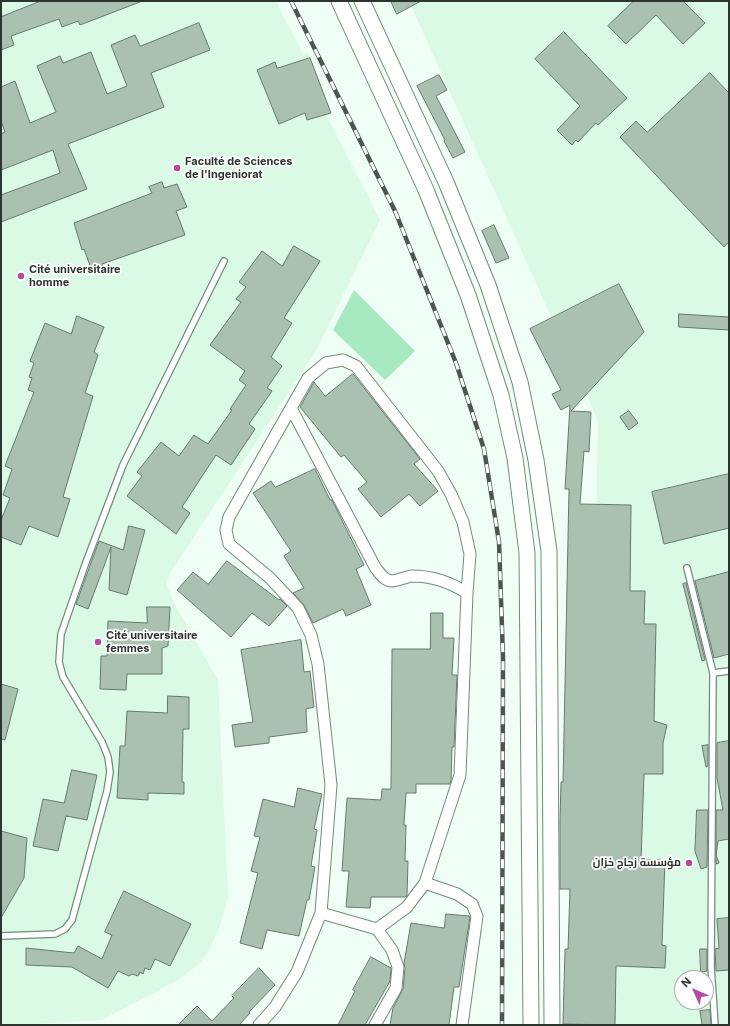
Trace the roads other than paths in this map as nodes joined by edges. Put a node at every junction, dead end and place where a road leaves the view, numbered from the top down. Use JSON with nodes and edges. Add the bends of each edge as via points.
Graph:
{"nodes":[{"id":1,"x":339,"y":1,"type":"edge"},
{"id":2,"x":362,"y":1,"type":"edge"},
{"id":3,"x":224,"y":261,"type":"dead end"},
{"id":4,"x":291,"y":408,"type":"junction"},
{"id":5,"x":687,"y":568,"type":"dead end"},
{"id":6,"x":467,"y":593,"type":"junction"},
{"id":7,"x":729,"y":671,"type":"edge"},
{"id":8,"x":713,"y":673,"type":"junction"},
{"id":9,"x":425,"y":883,"type":"junction"},
{"id":10,"x":321,"y":913,"type":"junction"},
{"id":11,"x":377,"y":929,"type":"junction"},
{"id":12,"x":1,"y":936,"type":"edge"},
{"id":13,"x":259,"y":1025,"type":"edge"},
{"id":14,"x":375,"y":1025,"type":"edge"},
{"id":15,"x":462,"y":1025,"type":"edge"},
{"id":16,"x":531,"y":1025,"type":"edge"},
{"id":17,"x":552,"y":1025,"type":"edge"},
{"id":18,"x":715,"y":1025,"type":"edge"}],
"edges":[{"from":1,"to":16,"type":"main road","via":[[426,190],[468,295],[501,395],[515,458],[526,553]]},
{"from":2,"to":17,"type":"main road","via":[[446,182],[488,285],[520,382],[536,460],[549,551]]},
{"from":3,"to":12,"type":"lane","via":[[124,465],[85,565],[62,634],[59,662],[63,677],[102,742],[110,772],[72,920],[56,934]]},
{"from":4,"to":6,"type":"street","via":[[383,578],[390,581],[411,576],[430,577],[444,580]]},
{"from":4,"to":6,"type":"street","via":[[308,378],[326,362],[343,360],[356,366],[438,471],[451,494],[463,522],[470,554]]},
{"from":4,"to":10,"type":"street","via":[[229,517],[226,530],[229,544],[270,578],[298,608],[311,636],[316,657],[331,785]]},
{"from":5,"to":8,"type":"lane"},
{"from":6,"to":9,"type":"street","via":[[460,775]]},
{"from":7,"to":8,"type":"lane"},
{"from":8,"to":18,"type":"lane","via":[[711,966]]},
{"from":9,"to":11,"type":"street","via":[[407,907]]},
{"from":9,"to":15,"type":"street","via":[[456,894],[472,904],[478,916]]},
{"from":10,"to":11,"type":"street"},
{"from":10,"to":13,"type":"street","via":[[297,972]]},
{"from":11,"to":14,"type":"street","via":[[392,950],[398,967],[396,988]]}]}
